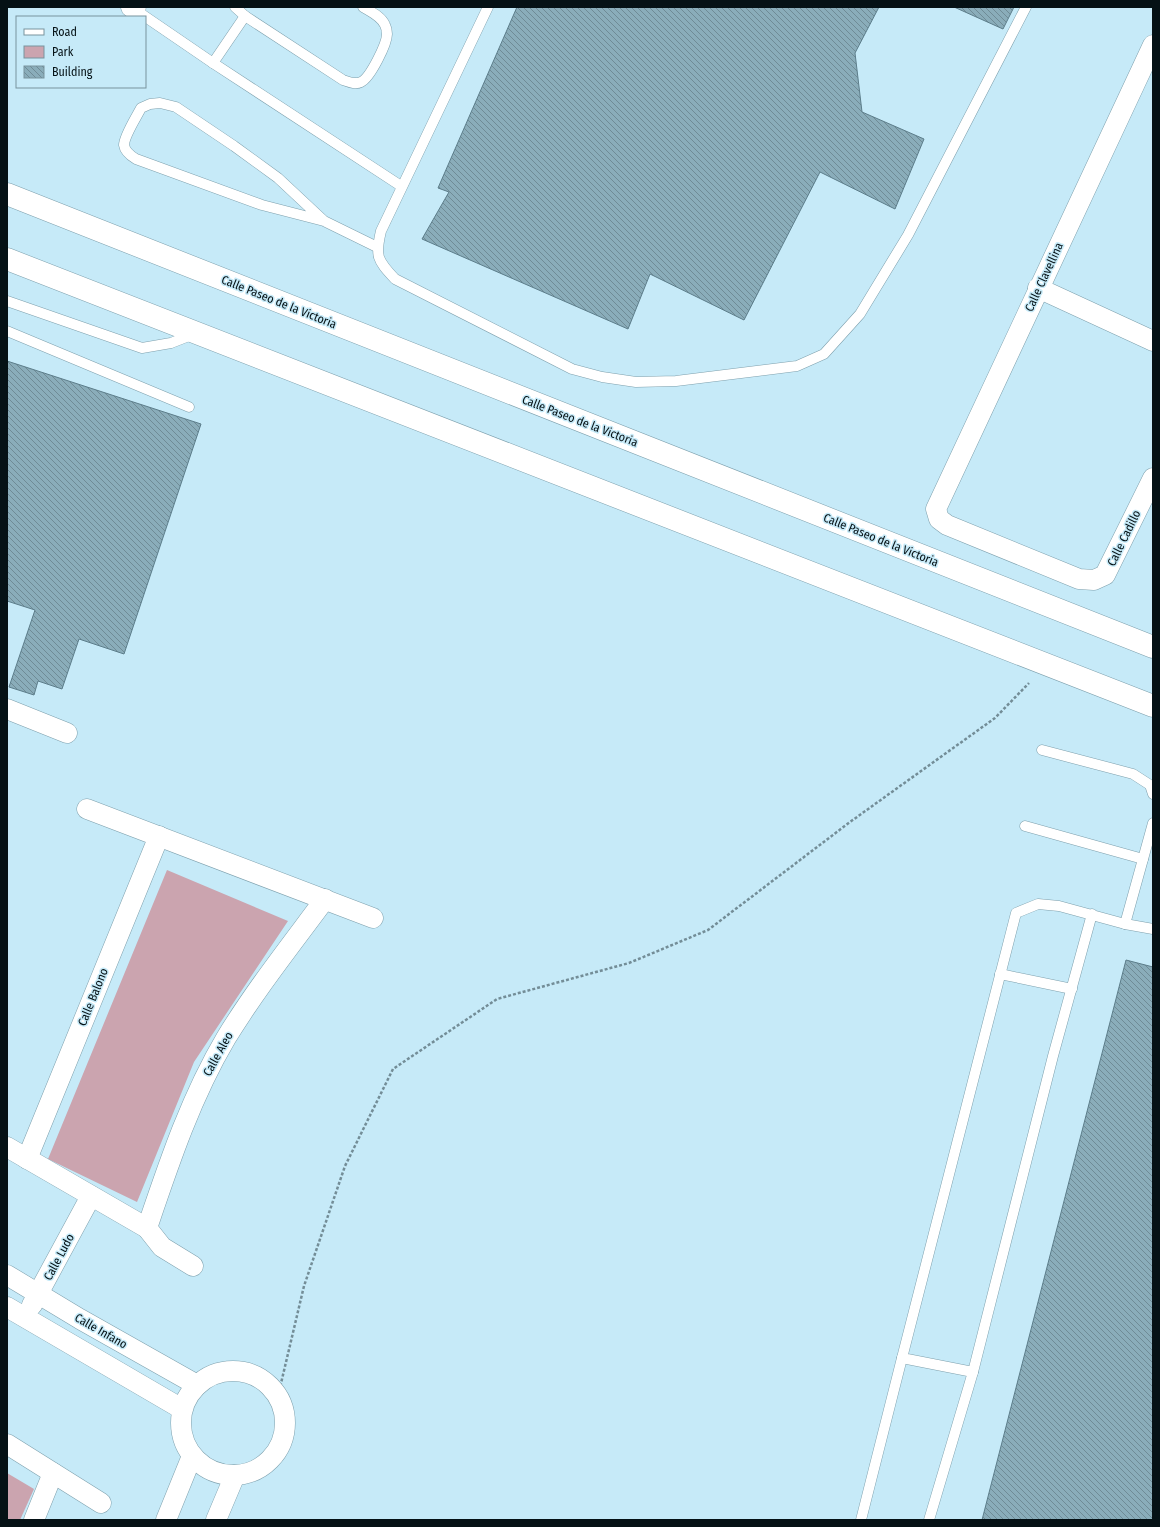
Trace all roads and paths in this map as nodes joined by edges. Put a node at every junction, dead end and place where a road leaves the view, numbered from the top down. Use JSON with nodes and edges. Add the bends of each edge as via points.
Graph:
{"nodes":[{"id":1,"x":235,"y":7,"type":"edge"},
{"id":2,"x":364,"y":7,"type":"edge"},
{"id":3,"x":488,"y":7,"type":"edge"},
{"id":4,"x":1026,"y":7,"type":"edge"},
{"id":5,"x":134,"y":8,"type":"edge"},
{"id":6,"x":145,"y":16,"type":"edge"},
{"id":7,"x":146,"y":16,"type":"edge"},
{"id":8,"x":245,"y":16,"type":"junction"},
{"id":9,"x":1153,"y":45,"type":"edge"},
{"id":10,"x":213,"y":63,"type":"junction"},
{"id":11,"x":401,"y":186,"type":"junction"},
{"id":12,"x":7,"y":194,"type":"edge"},
{"id":13,"x":324,"y":221,"type":"junction"},
{"id":14,"x":377,"y":247,"type":"junction"},
{"id":15,"x":7,"y":259,"type":"edge"},
{"id":16,"x":1038,"y":288,"type":"junction"},
{"id":17,"x":7,"y":301,"type":"edge"},
{"id":18,"x":7,"y":331,"type":"edge"},
{"id":19,"x":198,"y":333,"type":"junction"},
{"id":20,"x":1153,"y":341,"type":"edge"},
{"id":21,"x":189,"y":407,"type":"dead end"},
{"id":22,"x":1153,"y":478,"type":"edge"},
{"id":23,"x":1105,"y":575,"type":"joint"},
{"id":24,"x":1153,"y":648,"type":"edge"},
{"id":25,"x":1048,"y":664,"type":"junction"},
{"id":26,"x":1153,"y":706,"type":"edge"},
{"id":27,"x":7,"y":709,"type":"edge"},
{"id":28,"x":67,"y":733,"type":"dead end"},
{"id":29,"x":1042,"y":750,"type":"dead end"},
{"id":30,"x":1153,"y":794,"type":"edge"},
{"id":31,"x":87,"y":809,"type":"dead end"},
{"id":32,"x":1153,"y":823,"type":"edge"},
{"id":33,"x":1024,"y":826,"type":"dead end"},
{"id":34,"x":158,"y":836,"type":"junction"},
{"id":35,"x":1143,"y":859,"type":"junction"},
{"id":36,"x":325,"y":899,"type":"junction"},
{"id":37,"x":1092,"y":914,"type":"junction"},
{"id":38,"x":373,"y":918,"type":"dead end"},
{"id":39,"x":1125,"y":924,"type":"junction"},
{"id":40,"x":1153,"y":929,"type":"edge"},
{"id":41,"x":1000,"y":974,"type":"junction"},
{"id":42,"x":1072,"y":989,"type":"junction"},
{"id":43,"x":7,"y":1147,"type":"edge"},
{"id":44,"x":27,"y":1158,"type":"junction"},
{"id":45,"x":91,"y":1196,"type":"junction"},
{"id":46,"x":147,"y":1228,"type":"junction"},
{"id":47,"x":193,"y":1266,"type":"dead end"},
{"id":48,"x":7,"y":1275,"type":"edge"},
{"id":49,"x":38,"y":1294,"type":"junction"},
{"id":50,"x":7,"y":1307,"type":"edge"},
{"id":51,"x":26,"y":1317,"type":"junction"},
{"id":52,"x":902,"y":1358,"type":"junction"},
{"id":53,"x":973,"y":1372,"type":"junction"},
{"id":54,"x":197,"y":1385,"type":"junction"},
{"id":55,"x":278,"y":1396,"type":"junction"},
{"id":56,"x":182,"y":1409,"type":"junction"},
{"id":57,"x":7,"y":1444,"type":"edge"},
{"id":58,"x":192,"y":1456,"type":"junction"},
{"id":59,"x":53,"y":1473,"type":"junction"},
{"id":60,"x":235,"y":1474,"type":"junction"},
{"id":61,"x":101,"y":1503,"type":"dead end"},
{"id":62,"x":34,"y":1520,"type":"edge"},
{"id":63,"x":166,"y":1520,"type":"edge"},
{"id":64,"x":216,"y":1520,"type":"edge"},
{"id":65,"x":861,"y":1520,"type":"edge"},
{"id":66,"x":929,"y":1520,"type":"edge"}],
"edges":[{"from":1,"to":8,"type":"lane"},
{"from":2,"to":8,"type":"lane","via":[[381,18],[387,34],[366,79],[359,83],[343,80]]},
{"from":3,"to":11,"type":"lane"},
{"from":4,"to":14,"type":"lane","via":[[908,234],[860,314],[824,354],[797,366],[636,382],[572,369],[395,279],[381,264]]},
{"from":5,"to":6,"type":"lane"},
{"from":7,"to":10,"type":"lane"},
{"from":8,"to":10,"type":"lane"},
{"from":9,"to":16,"type":"street","name":"Calle Clavellina"},
{"from":10,"to":11,"type":"lane"},
{"from":11,"to":14,"type":"lane","via":[[381,231]]},
{"from":12,"to":24,"type":"main road","name":"Calle Paseo de la Victoria"},
{"from":13,"to":13,"type":"lane","via":[[262,205],[136,159],[127,152],[124,145],[141,108],[160,103],[176,107],[278,178]]},
{"from":13,"to":14,"type":"lane"},
{"from":15,"to":19,"type":"main road"},
{"from":16,"to":20,"type":"street"},
{"from":16,"to":23,"type":"street","name":"Calle Clavellina","via":[[936,509],[939,519],[947,526],[1079,579],[1094,580]]},
{"from":17,"to":19,"type":"lane","via":[[142,348],[170,343]]},
{"from":18,"to":21,"type":"lane"},
{"from":19,"to":25,"type":"main road"},
{"from":22,"to":23,"type":"street","name":"Calle Cadillo"},
{"from":25,"to":26,"type":"main road"},
{"from":25,"to":55,"type":"path","via":[[995,718],[850,822],[708,930],[629,963],[497,999],[392,1069],[345,1166],[304,1286]]},
{"from":27,"to":28,"type":"street"},
{"from":29,"to":30,"type":"lane","via":[[1133,774],[1150,785]]},
{"from":31,"to":34,"type":"street"},
{"from":32,"to":35,"type":"lane"},
{"from":33,"to":35,"type":"lane"},
{"from":34,"to":36,"type":"street"},
{"from":34,"to":44,"type":"street","name":"Calle Balono"},
{"from":35,"to":39,"type":"lane"},
{"from":36,"to":38,"type":"street"},
{"from":36,"to":46,"type":"street","name":"Calle Aleo","via":[[256,992],[226,1039],[200,1088],[175,1147]]},
{"from":37,"to":39,"type":"lane"},
{"from":37,"to":41,"type":"lane","via":[[1038,904],[1016,913]]},
{"from":37,"to":42,"type":"lane"},
{"from":39,"to":40,"type":"lane"},
{"from":41,"to":42,"type":"lane"},
{"from":41,"to":52,"type":"lane"},
{"from":42,"to":53,"type":"lane"},
{"from":43,"to":44,"type":"street"},
{"from":44,"to":45,"type":"street"},
{"from":45,"to":46,"type":"street"},
{"from":45,"to":49,"type":"street","name":"Calle Ludo"},
{"from":46,"to":47,"type":"street","via":[[162,1247]]},
{"from":48,"to":49,"type":"street","name":"Calle Infano"},
{"from":49,"to":51,"type":"street","name":"Calle Ludo"},
{"from":49,"to":54,"type":"street","name":"Calle Infano"},
{"from":50,"to":51,"type":"street"},
{"from":51,"to":56,"type":"street"},
{"from":52,"to":53,"type":"lane"},
{"from":52,"to":65,"type":"lane"},
{"from":53,"to":66,"type":"lane"},
{"from":54,"to":55,"type":"street","via":[[220,1372],[233,1370],[247,1372],[259,1378]]},
{"from":54,"to":56,"type":"street","via":[[190,1392]]},
{"from":55,"to":60,"type":"street","via":[[285,1422],[284,1435],[279,1447],[260,1467]]},
{"from":56,"to":58,"type":"street","via":[[182,1436]]},
{"from":57,"to":59,"type":"street"},
{"from":58,"to":60,"type":"street","via":[[214,1471]]},
{"from":58,"to":63,"type":"street"},
{"from":59,"to":61,"type":"street"},
{"from":59,"to":62,"type":"street"},
{"from":60,"to":64,"type":"street"}]}
